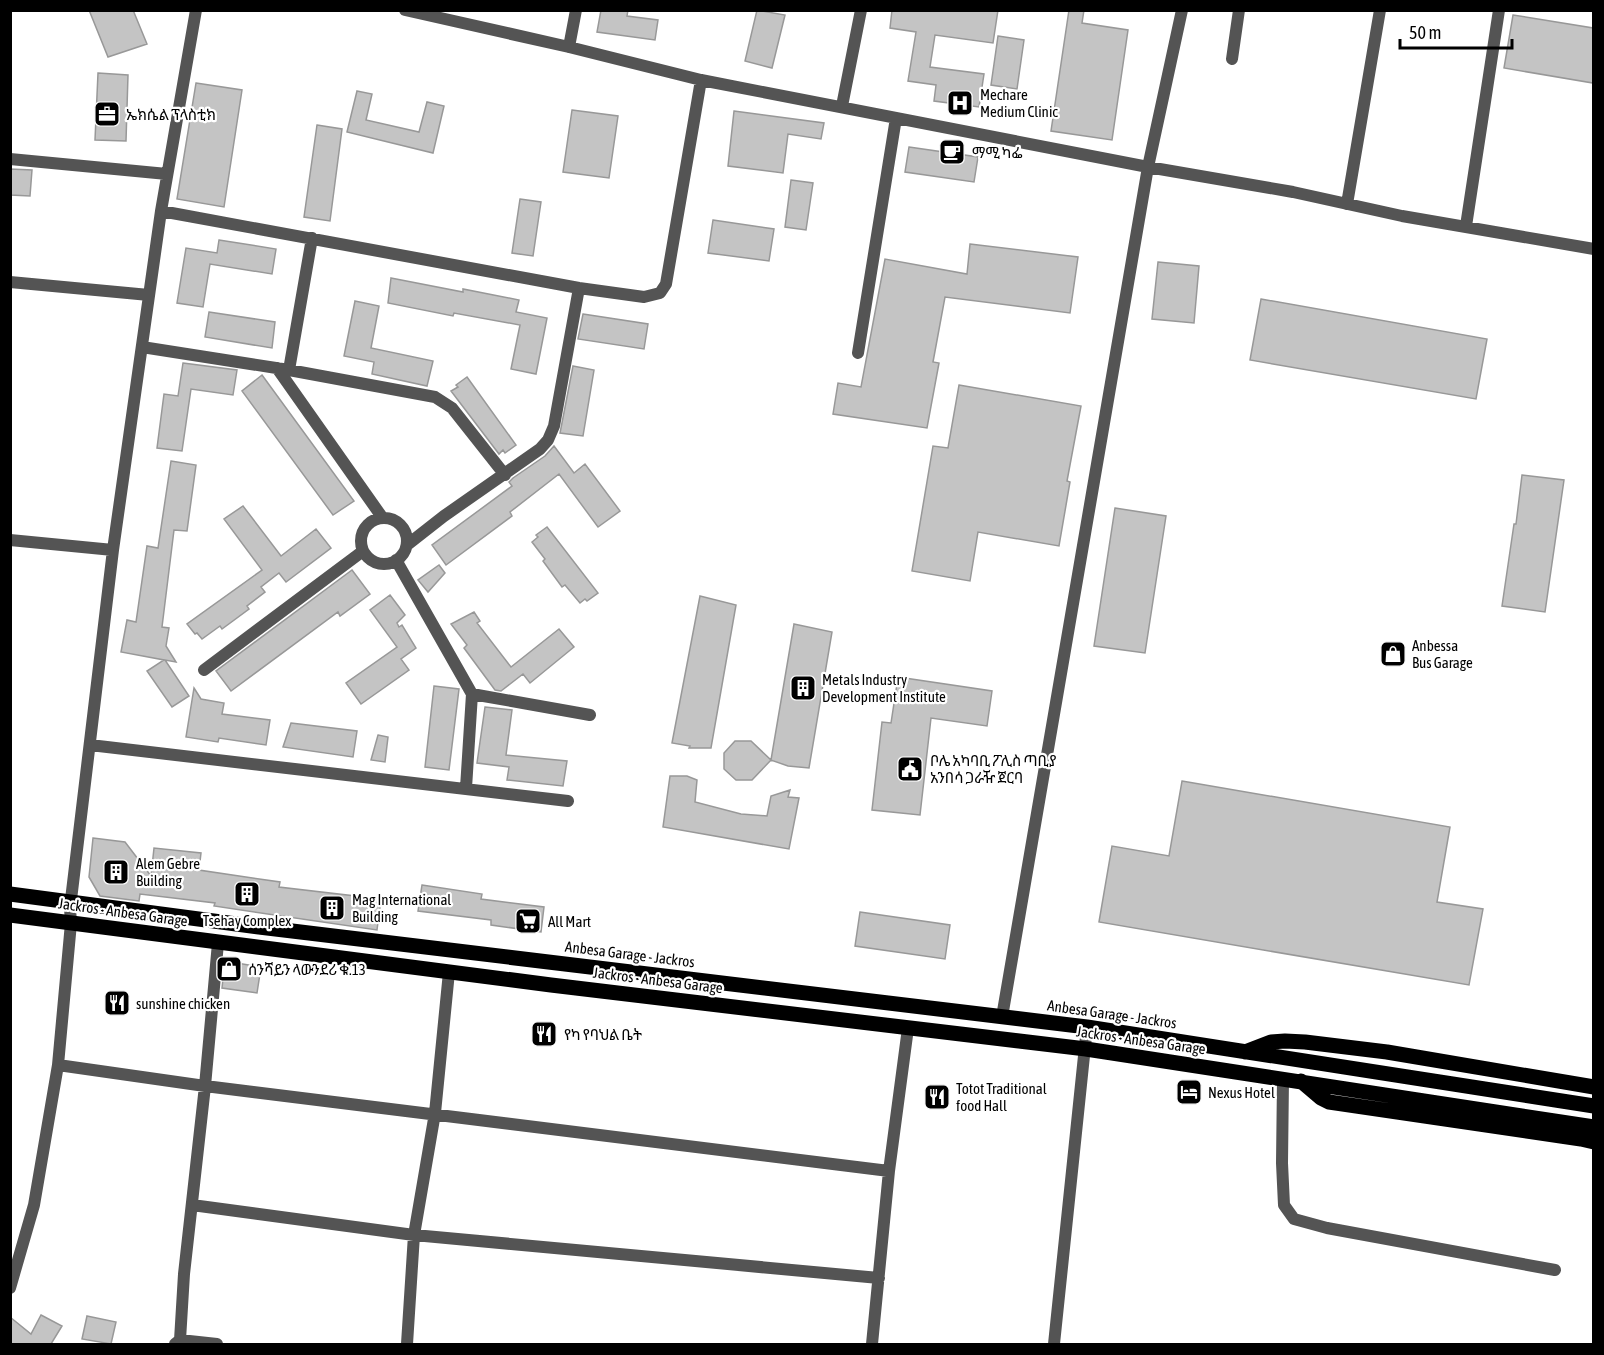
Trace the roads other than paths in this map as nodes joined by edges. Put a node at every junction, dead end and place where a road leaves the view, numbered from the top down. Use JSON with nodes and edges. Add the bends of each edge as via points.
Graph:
{"nodes":[{"id":1,"x":196,"y":10,"type":"edge"},
{"id":2,"x":405,"y":10,"type":"edge"},
{"id":3,"x":576,"y":10,"type":"edge"},
{"id":4,"x":861,"y":10,"type":"edge"},
{"id":5,"x":1182,"y":10,"type":"edge"},
{"id":6,"x":1239,"y":10,"type":"edge"},
{"id":7,"x":1380,"y":10,"type":"edge"},
{"id":8,"x":1498,"y":11,"type":"edge"},
{"id":9,"x":569,"y":47,"type":"junction"},
{"id":10,"x":1232,"y":59,"type":"dead end"},
{"id":11,"x":701,"y":80,"type":"junction"},
{"id":12,"x":842,"y":106,"type":"junction"},
{"id":13,"x":896,"y":118,"type":"junction"},
{"id":14,"x":10,"y":159,"type":"edge"},
{"id":15,"x":1148,"y":167,"type":"junction"},
{"id":16,"x":167,"y":174,"type":"junction"},
{"id":17,"x":1347,"y":204,"type":"junction"},
{"id":18,"x":161,"y":211,"type":"junction"},
{"id":19,"x":1466,"y":226,"type":"junction"},
{"id":20,"x":312,"y":238,"type":"junction"},
{"id":21,"x":1593,"y":249,"type":"edge"},
{"id":22,"x":10,"y":282,"type":"edge"},
{"id":23,"x":579,"y":288,"type":"junction"},
{"id":24,"x":149,"y":295,"type":"junction"},
{"id":25,"x":142,"y":347,"type":"junction"},
{"id":26,"x":858,"y":353,"type":"dead end"},
{"id":27,"x":283,"y":369,"type":"junction"},
{"id":28,"x":505,"y":475,"type":"junction"},
{"id":29,"x":382,"y":517,"type":"junction"},
{"id":30,"x":10,"y":540,"type":"edge"},
{"id":31,"x":407,"y":546,"type":"junction"},
{"id":32,"x":113,"y":550,"type":"junction"},
{"id":33,"x":363,"y":551,"type":"junction"},
{"id":34,"x":396,"y":560,"type":"junction"},
{"id":35,"x":204,"y":670,"type":"dead end"},
{"id":36,"x":472,"y":694,"type":"junction"},
{"id":37,"x":590,"y":715,"type":"dead end"},
{"id":38,"x":90,"y":745,"type":"junction"},
{"id":39,"x":466,"y":788,"type":"junction"},
{"id":40,"x":568,"y":801,"type":"dead end"},
{"id":41,"x":10,"y":894,"type":"edge"},
{"id":42,"x":71,"y":902,"type":"junction"},
{"id":43,"x":10,"y":915,"type":"edge"},
{"id":44,"x":71,"y":923,"type":"junction"},
{"id":45,"x":218,"y":943,"type":"junction"},
{"id":46,"x":449,"y":972,"type":"junction"},
{"id":47,"x":690,"y":979,"type":"junction"},
{"id":48,"x":688,"y":1001,"type":"junction"},
{"id":49,"x":1002,"y":1017,"type":"junction"},
{"id":50,"x":1087,"y":1027,"type":"junction"},
{"id":51,"x":908,"y":1028,"type":"junction"},
{"id":52,"x":1084,"y":1049,"type":"junction"},
{"id":53,"x":1244,"y":1053,"type":"junction"},
{"id":54,"x":58,"y":1065,"type":"junction"},
{"id":55,"x":1283,"y":1079,"type":"junction"},
{"id":56,"x":1301,"y":1081,"type":"junction"},
{"id":57,"x":205,"y":1086,"type":"junction"},
{"id":58,"x":1593,"y":1087,"type":"edge"},
{"id":59,"x":1593,"y":1106,"type":"edge"},
{"id":60,"x":435,"y":1113,"type":"junction"},
{"id":61,"x":1593,"y":1127,"type":"edge"},
{"id":62,"x":1593,"y":1142,"type":"edge"},
{"id":63,"x":890,"y":1171,"type":"junction"},
{"id":64,"x":192,"y":1205,"type":"junction"},
{"id":65,"x":414,"y":1235,"type":"junction"},
{"id":66,"x":1555,"y":1270,"type":"dead end"},
{"id":67,"x":879,"y":1278,"type":"junction"},
{"id":68,"x":10,"y":1288,"type":"edge"},
{"id":69,"x":177,"y":1342,"type":"edge"},
{"id":70,"x":217,"y":1344,"type":"edge"},
{"id":71,"x":407,"y":1344,"type":"edge"},
{"id":72,"x":872,"y":1344,"type":"edge"},
{"id":73,"x":1054,"y":1344,"type":"edge"}],
"edges":[{"from":1,"to":16,"type":"street"},
{"from":2,"to":9,"type":"street"},
{"from":3,"to":9,"type":"street"},
{"from":4,"to":12,"type":"street"},
{"from":5,"to":15,"type":"street"},
{"from":6,"to":10,"type":"street"},
{"from":7,"to":17,"type":"street"},
{"from":8,"to":19,"type":"street"},
{"from":9,"to":11,"type":"street"},
{"from":11,"to":12,"type":"street"},
{"from":11,"to":23,"type":"street","via":[[666,284],[660,293],[644,297]]},
{"from":12,"to":13,"type":"street"},
{"from":13,"to":15,"type":"street"},
{"from":13,"to":26,"type":"street"},
{"from":14,"to":16,"type":"street"},
{"from":15,"to":17,"type":"street"},
{"from":15,"to":49,"type":"street"},
{"from":16,"to":18,"type":"street"},
{"from":17,"to":19,"type":"street"},
{"from":18,"to":20,"type":"street"},
{"from":18,"to":24,"type":"street"},
{"from":19,"to":21,"type":"street"},
{"from":20,"to":23,"type":"street"},
{"from":20,"to":27,"type":"street"},
{"from":22,"to":24,"type":"street"},
{"from":23,"to":28,"type":"street","via":[[554,426],[540,449]]},
{"from":24,"to":25,"type":"street"},
{"from":25,"to":27,"type":"street"},
{"from":25,"to":32,"type":"street"},
{"from":27,"to":28,"type":"street","via":[[435,397],[453,408]]},
{"from":27,"to":29,"type":"street"},
{"from":28,"to":31,"type":"street"},
{"from":29,"to":31,"type":"street","via":[[399,523]]},
{"from":29,"to":33,"type":"street","via":[[362,533]]},
{"from":30,"to":32,"type":"street"},
{"from":31,"to":34,"type":"street"},
{"from":32,"to":38,"type":"street"},
{"from":33,"to":34,"type":"street","via":[[377,563]]},
{"from":33,"to":35,"type":"street"},
{"from":34,"to":36,"type":"street"},
{"from":36,"to":37,"type":"street"},
{"from":36,"to":39,"type":"street"},
{"from":38,"to":39,"type":"street"},
{"from":38,"to":42,"type":"street"},
{"from":39,"to":40,"type":"street"},
{"from":41,"to":42,"type":"main road","name":"Anbesa Garage - Jackros"},
{"from":42,"to":44,"type":"street"},
{"from":42,"to":47,"type":"main road","name":"Anbesa Garage - Jackros"},
{"from":43,"to":44,"type":"main road","name":"Jackros - Anbesa Garage"},
{"from":44,"to":45,"type":"main road","name":"Jackros - Anbesa Garage"},
{"from":44,"to":54,"type":"street"},
{"from":45,"to":46,"type":"main road","name":"Jackros - Anbesa Garage"},
{"from":45,"to":57,"type":"street"},
{"from":46,"to":48,"type":"main road","name":"Jackros - Anbesa Garage"},
{"from":46,"to":60,"type":"street"},
{"from":47,"to":48,"type":"main road"},
{"from":47,"to":49,"type":"main road","name":"Anbesa Garage - Jackros"},
{"from":48,"to":51,"type":"main road","name":"Jackros - Anbesa Garage"},
{"from":49,"to":50,"type":"main road","name":"Anbesa Garage - Jackros"},
{"from":50,"to":52,"type":"street"},
{"from":50,"to":53,"type":"main road","name":"Anbesa Garage - Jackros"},
{"from":51,"to":52,"type":"main road","name":"Jackros - Anbesa Garage"},
{"from":51,"to":63,"type":"street"},
{"from":52,"to":55,"type":"main road","name":"Jackros - Anbesa Garage"},
{"from":52,"to":73,"type":"street"},
{"from":53,"to":58,"type":"main road","via":[[1271,1042],[1305,1042]]},
{"from":53,"to":59,"type":"main road","name":"Anbesa Garage - Jackros"},
{"from":54,"to":57,"type":"street"},
{"from":54,"to":68,"type":"street","via":[[34,1205]]},
{"from":55,"to":56,"type":"main road","name":"Jackros - Anbesa Garage"},
{"from":55,"to":66,"type":"street","via":[[1284,1205],[1294,1219]]},
{"from":56,"to":61,"type":"main road","name":"Jackros - Anbesa Garage"},
{"from":56,"to":62,"type":"main road","via":[[1329,1102]]},
{"from":57,"to":60,"type":"street"},
{"from":57,"to":64,"type":"street"},
{"from":60,"to":63,"type":"street"},
{"from":60,"to":65,"type":"street"},
{"from":63,"to":67,"type":"street"},
{"from":64,"to":65,"type":"street"},
{"from":64,"to":69,"type":"street"},
{"from":65,"to":67,"type":"street"},
{"from":65,"to":71,"type":"street"},
{"from":67,"to":72,"type":"street"},
{"from":69,"to":70,"type":"street"}]}
